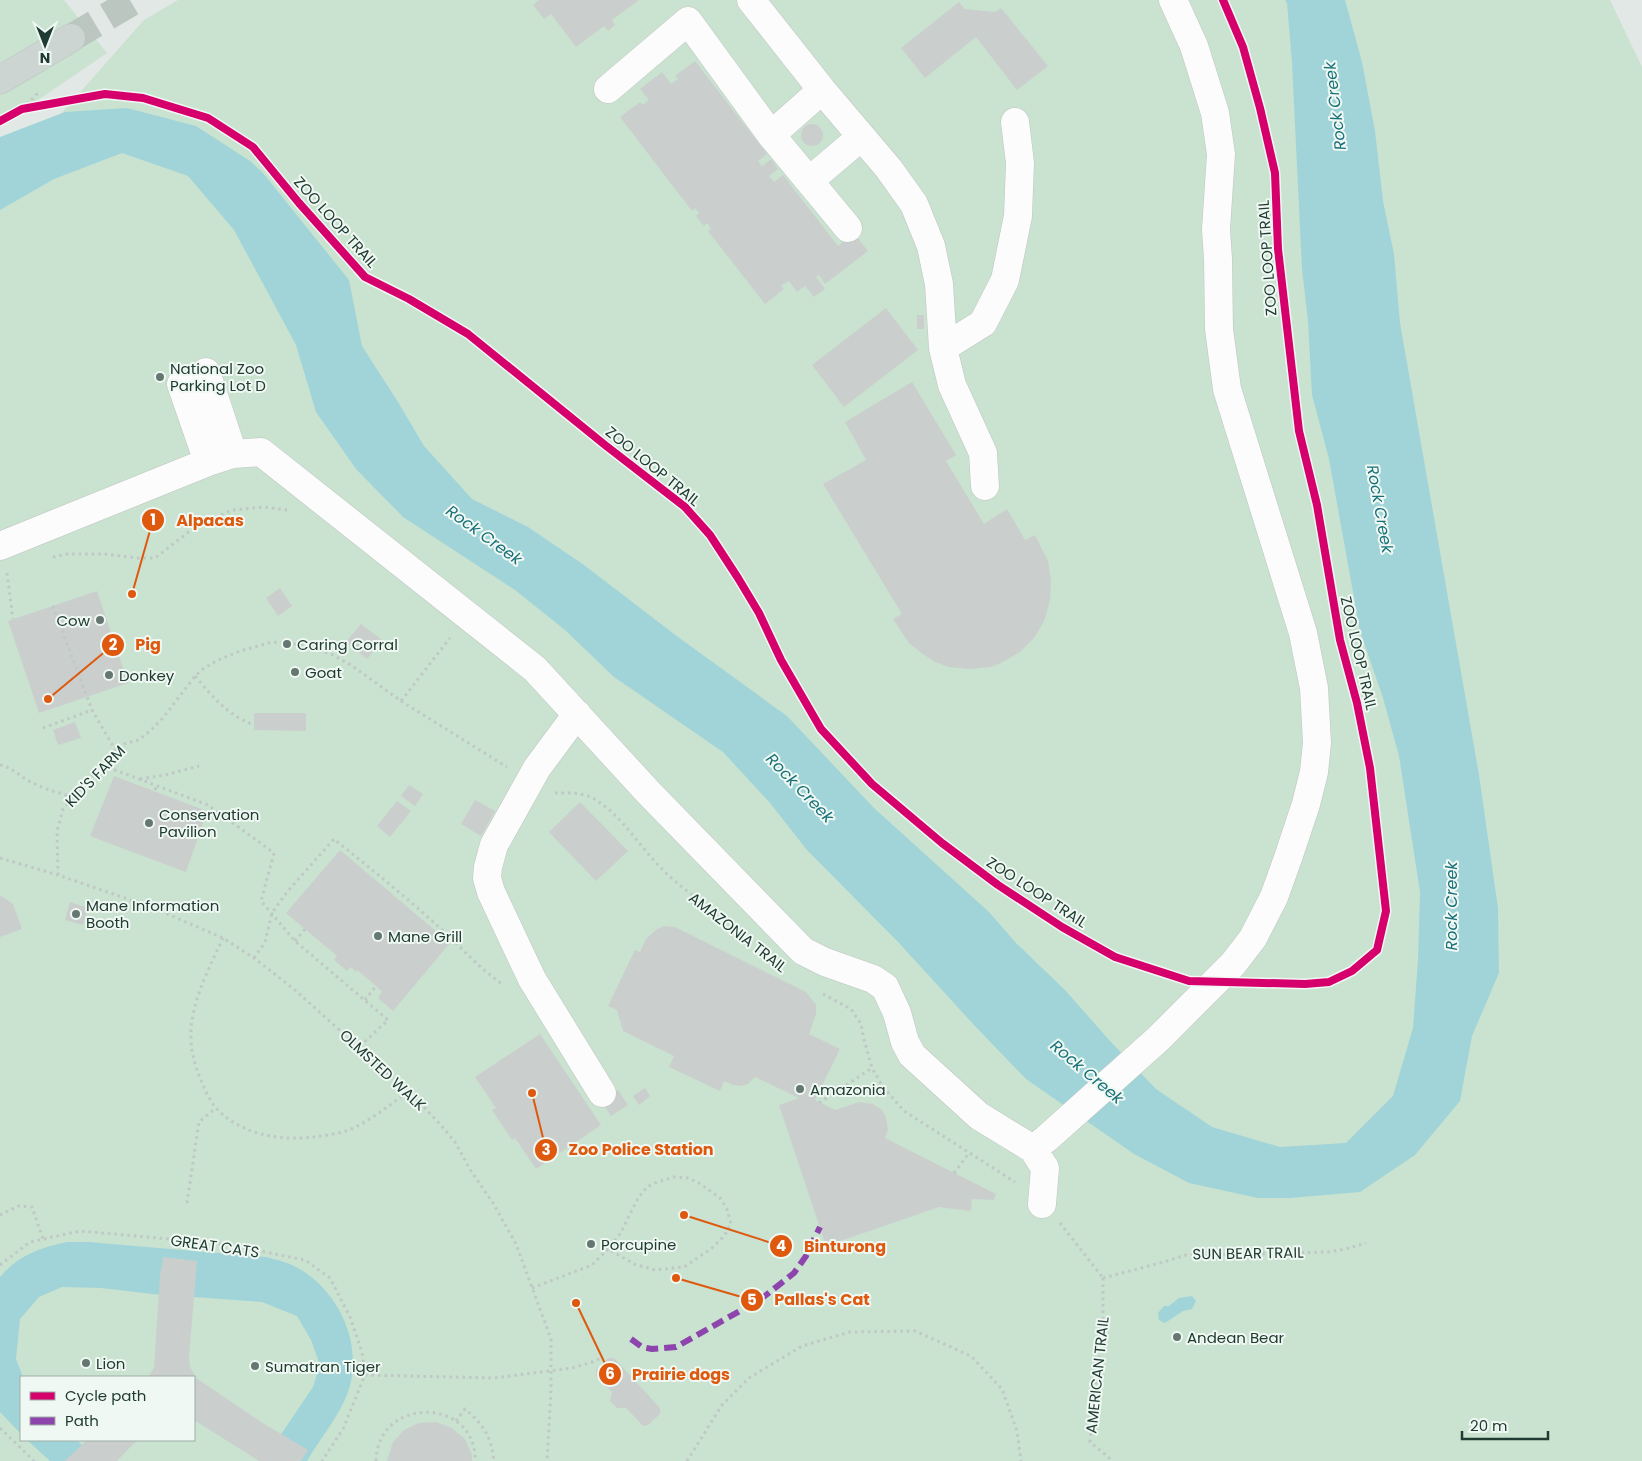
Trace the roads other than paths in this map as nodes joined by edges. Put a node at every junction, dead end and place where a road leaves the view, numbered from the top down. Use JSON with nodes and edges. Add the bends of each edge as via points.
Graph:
{"nodes":[{"id":1,"x":751,"y":0,"type":"edge"},
{"id":2,"x":1173,"y":0,"type":"edge"},
{"id":3,"x":71,"y":38,"type":"tunnel mouth"},
{"id":4,"x":0,"y":80,"type":"edge"},
{"id":5,"x":608,"y":89,"type":"dead end"},
{"id":6,"x":822,"y":90,"type":"junction"},
{"id":7,"x":1015,"y":122,"type":"dead end"},
{"id":8,"x":771,"y":135,"type":"junction"},
{"id":9,"x":862,"y":137,"type":"junction"},
{"id":10,"x":809,"y":181,"type":"junction"},
{"id":11,"x":848,"y":228,"type":"dead end"},
{"id":12,"x":943,"y":348,"type":"junction"},
{"id":13,"x":206,"y":372,"type":"dead end"},
{"id":14,"x":181,"y":384,"type":"dead end"},
{"id":15,"x":233,"y":454,"type":"junction"},
{"id":16,"x":208,"y":462,"type":"junction"},
{"id":17,"x":985,"y":486,"type":"dead end"},
{"id":18,"x":0,"y":546,"type":"edge"},
{"id":19,"x":577,"y":714,"type":"junction"},
{"id":20,"x":602,"y":1093,"type":"dead end"},
{"id":21,"x":1039,"y":1144,"type":"junction"},
{"id":22,"x":1042,"y":1204,"type":"road end"}],
"edges":[{"from":1,"to":6,"type":"street"},
{"from":2,"to":21,"type":"street","via":[[1194,46],[1215,113],[1221,154],[1216,229],[1218,297],[1227,389],[1303,633],[1314,688],[1317,743],[1314,772],[1274,897],[1253,938],[1233,964],[1158,1039]]},
{"from":3,"to":4,"type":"main road"},
{"from":5,"to":8,"type":"street","via":[[688,21]]},
{"from":6,"to":8,"type":"street"},
{"from":6,"to":9,"type":"street"},
{"from":7,"to":12,"type":"street","via":[[1020,163],[1018,216],[1005,280],[983,323]]},
{"from":8,"to":10,"type":"street"},
{"from":9,"to":10,"type":"street"},
{"from":9,"to":12,"type":"street","via":[[914,204],[932,246],[939,284]]},
{"from":10,"to":11,"type":"street"},
{"from":12,"to":17,"type":"street","via":[[952,384],[983,453]]},
{"from":13,"to":15,"type":"street"},
{"from":14,"to":16,"type":"street"},
{"from":15,"to":16,"type":"street"},
{"from":15,"to":19,"type":"street","via":[[261,452],[535,670]]},
{"from":16,"to":18,"type":"street"},
{"from":19,"to":20,"type":"street","via":[[537,768],[494,845],[487,878],[532,979]]},
{"from":19,"to":21,"type":"street","via":[[803,951],[873,979],[884,987],[897,1012],[912,1055],[979,1116]]},
{"from":21,"to":22,"type":"street","via":[[1045,1168]]}]}
